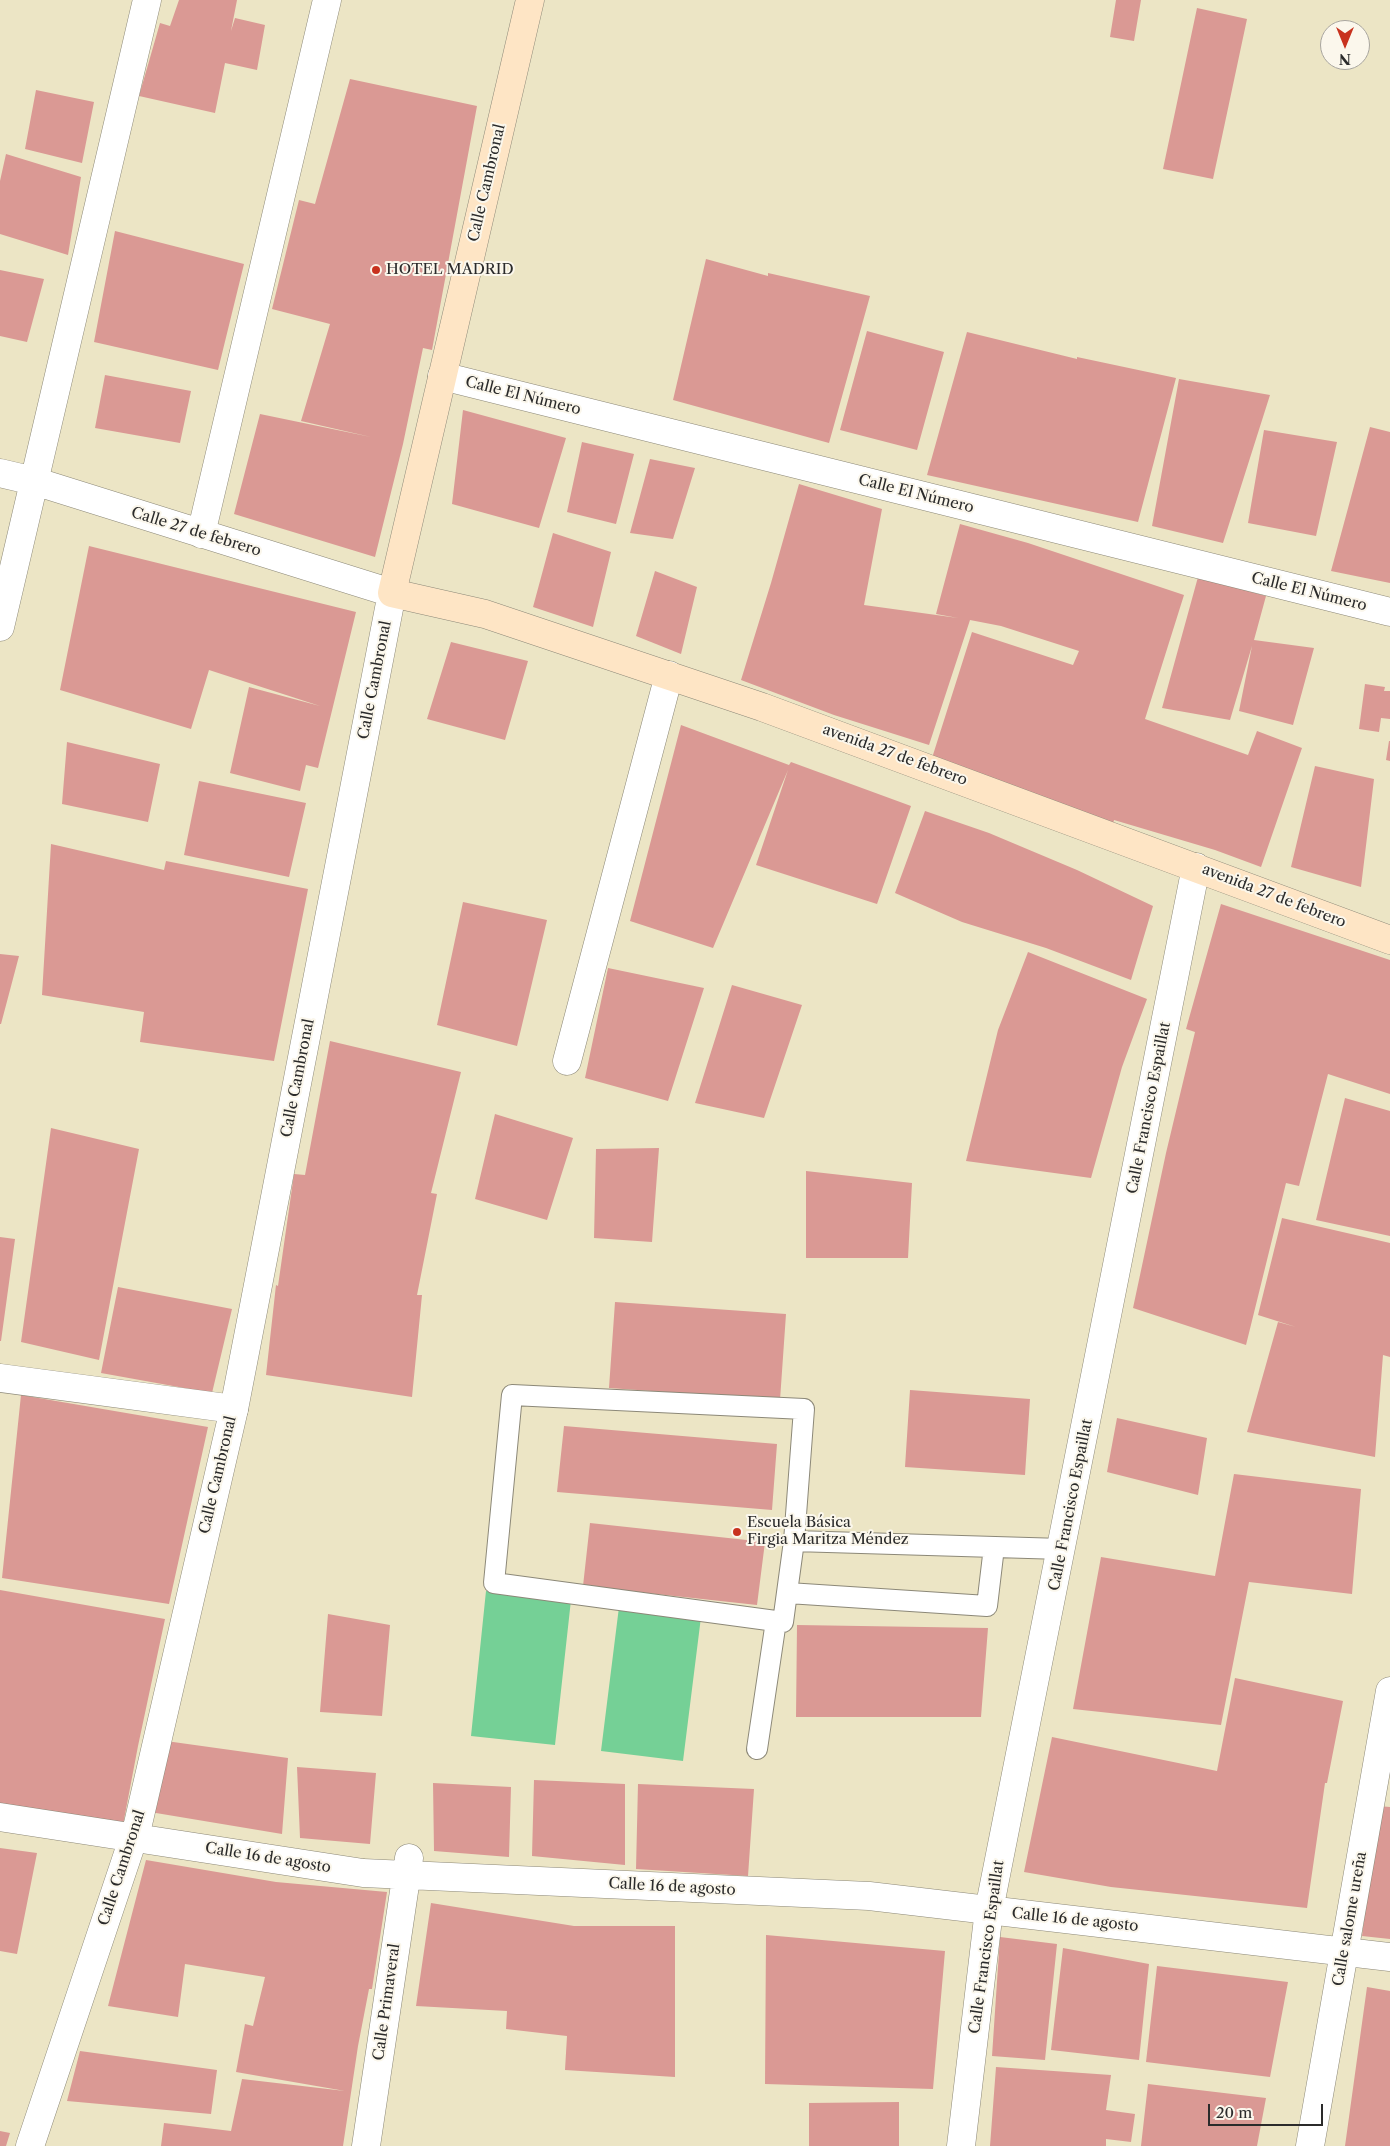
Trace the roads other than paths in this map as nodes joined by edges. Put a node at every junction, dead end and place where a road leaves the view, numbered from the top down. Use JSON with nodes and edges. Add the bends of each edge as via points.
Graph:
{"nodes":[{"id":1,"x":147,"y":0,"type":"edge"},
{"id":2,"x":326,"y":0,"type":"edge"},
{"id":3,"x":530,"y":0,"type":"edge"},
{"id":4,"x":442,"y":376,"type":"junction"},
{"id":5,"x":0,"y":473,"type":"edge"},
{"id":6,"x":34,"y":481,"type":"junction"},
{"id":7,"x":202,"y":534,"type":"junction"},
{"id":8,"x":392,"y":594,"type":"junction"},
{"id":9,"x":1390,"y":612,"type":"edge"},
{"id":10,"x":0,"y":627,"type":"edge"},
{"id":11,"x":669,"y":675,"type":"junction"},
{"id":12,"x":1196,"y":866,"type":"junction"},
{"id":13,"x":1390,"y":940,"type":"edge"},
{"id":14,"x":567,"y":1062,"type":"dead end"},
{"id":15,"x":0,"y":1378,"type":"edge"},
{"id":16,"x":234,"y":1409,"type":"junction"},
{"id":17,"x":794,"y":1541,"type":"junction"},
{"id":18,"x":994,"y":1547,"type":"junction"},
{"id":19,"x":1062,"y":1548,"type":"junction"},
{"id":20,"x":788,"y":1593,"type":"junction"},
{"id":21,"x":776,"y":1621,"type":"junction"},
{"id":22,"x":1390,"y":1691,"type":"edge"},
{"id":23,"x":757,"y":1749,"type":"dead end"},
{"id":24,"x":0,"y":1817,"type":"edge"},
{"id":25,"x":133,"y":1837,"type":"junction"},
{"id":26,"x":407,"y":1867,"type":"junction"},
{"id":27,"x":989,"y":1910,"type":"junction"},
{"id":28,"x":1345,"y":1950,"type":"junction"},
{"id":29,"x":1390,"y":1957,"type":"edge"},
{"id":30,"x":30,"y":2146,"type":"edge"},
{"id":31,"x":366,"y":2146,"type":"edge"},
{"id":32,"x":961,"y":2146,"type":"edge"},
{"id":33,"x":1310,"y":2146,"type":"edge"}],
"edges":[{"from":1,"to":6,"type":"street"},
{"from":2,"to":7,"type":"street"},
{"from":3,"to":4,"type":"main road","name":"Calle Cambronal"},
{"from":4,"to":8,"type":"main road","name":"Calle Cambronal"},
{"from":4,"to":9,"type":"street","name":"Calle El Número"},
{"from":5,"to":6,"type":"street","name":"Calle 27 de febrero"},
{"from":6,"to":7,"type":"street","name":"Calle 27 de febrero"},
{"from":6,"to":10,"type":"street"},
{"from":7,"to":8,"type":"street","name":"Calle 27 de febrero"},
{"from":8,"to":11,"type":"main road","name":"avenida 27 de febrero","via":[[485,614]]},
{"from":8,"to":16,"type":"street","name":"Calle Cambronal"},
{"from":11,"to":12,"type":"main road","name":"avenida 27 de febrero","via":[[762,706]]},
{"from":11,"to":14,"type":"street"},
{"from":12,"to":13,"type":"main road","name":"avenida 27 de febrero"},
{"from":12,"to":19,"type":"street","name":"Calle Francisco Espaillat"},
{"from":15,"to":16,"type":"street"},
{"from":16,"to":25,"type":"street","name":"Calle Cambronal"},
{"from":17,"to":18,"type":"lane"},
{"from":17,"to":20,"type":"lane"},
{"from":17,"to":21,"type":"lane","via":[[804,1409],[512,1395],[494,1583]]},
{"from":18,"to":19,"type":"lane"},
{"from":18,"to":20,"type":"lane","via":[[987,1606]]},
{"from":19,"to":27,"type":"street","name":"Calle Francisco Espaillat"},
{"from":20,"to":21,"type":"lane","via":[[783,1622]]},
{"from":21,"to":23,"type":"lane"},
{"from":22,"to":28,"type":"street","name":"Calle salome ureña"},
{"from":24,"to":25,"type":"street","name":"Calle 16 de agosto"},
{"from":25,"to":26,"type":"street","name":"Calle 16 de agosto","via":[[363,1873]]},
{"from":25,"to":30,"type":"street","name":"Calle Cambronal"},
{"from":26,"to":27,"type":"street","name":"Calle 16 de agosto","via":[[869,1896]]},
{"from":26,"to":31,"type":"street","name":"Calle Primaveral"},
{"from":27,"to":28,"type":"street","name":"Calle 16 de agosto"},
{"from":27,"to":32,"type":"street","name":"Calle Francisco Espaillat"},
{"from":28,"to":29,"type":"street"},
{"from":28,"to":33,"type":"street","name":"Calle salome ureña"}]}
